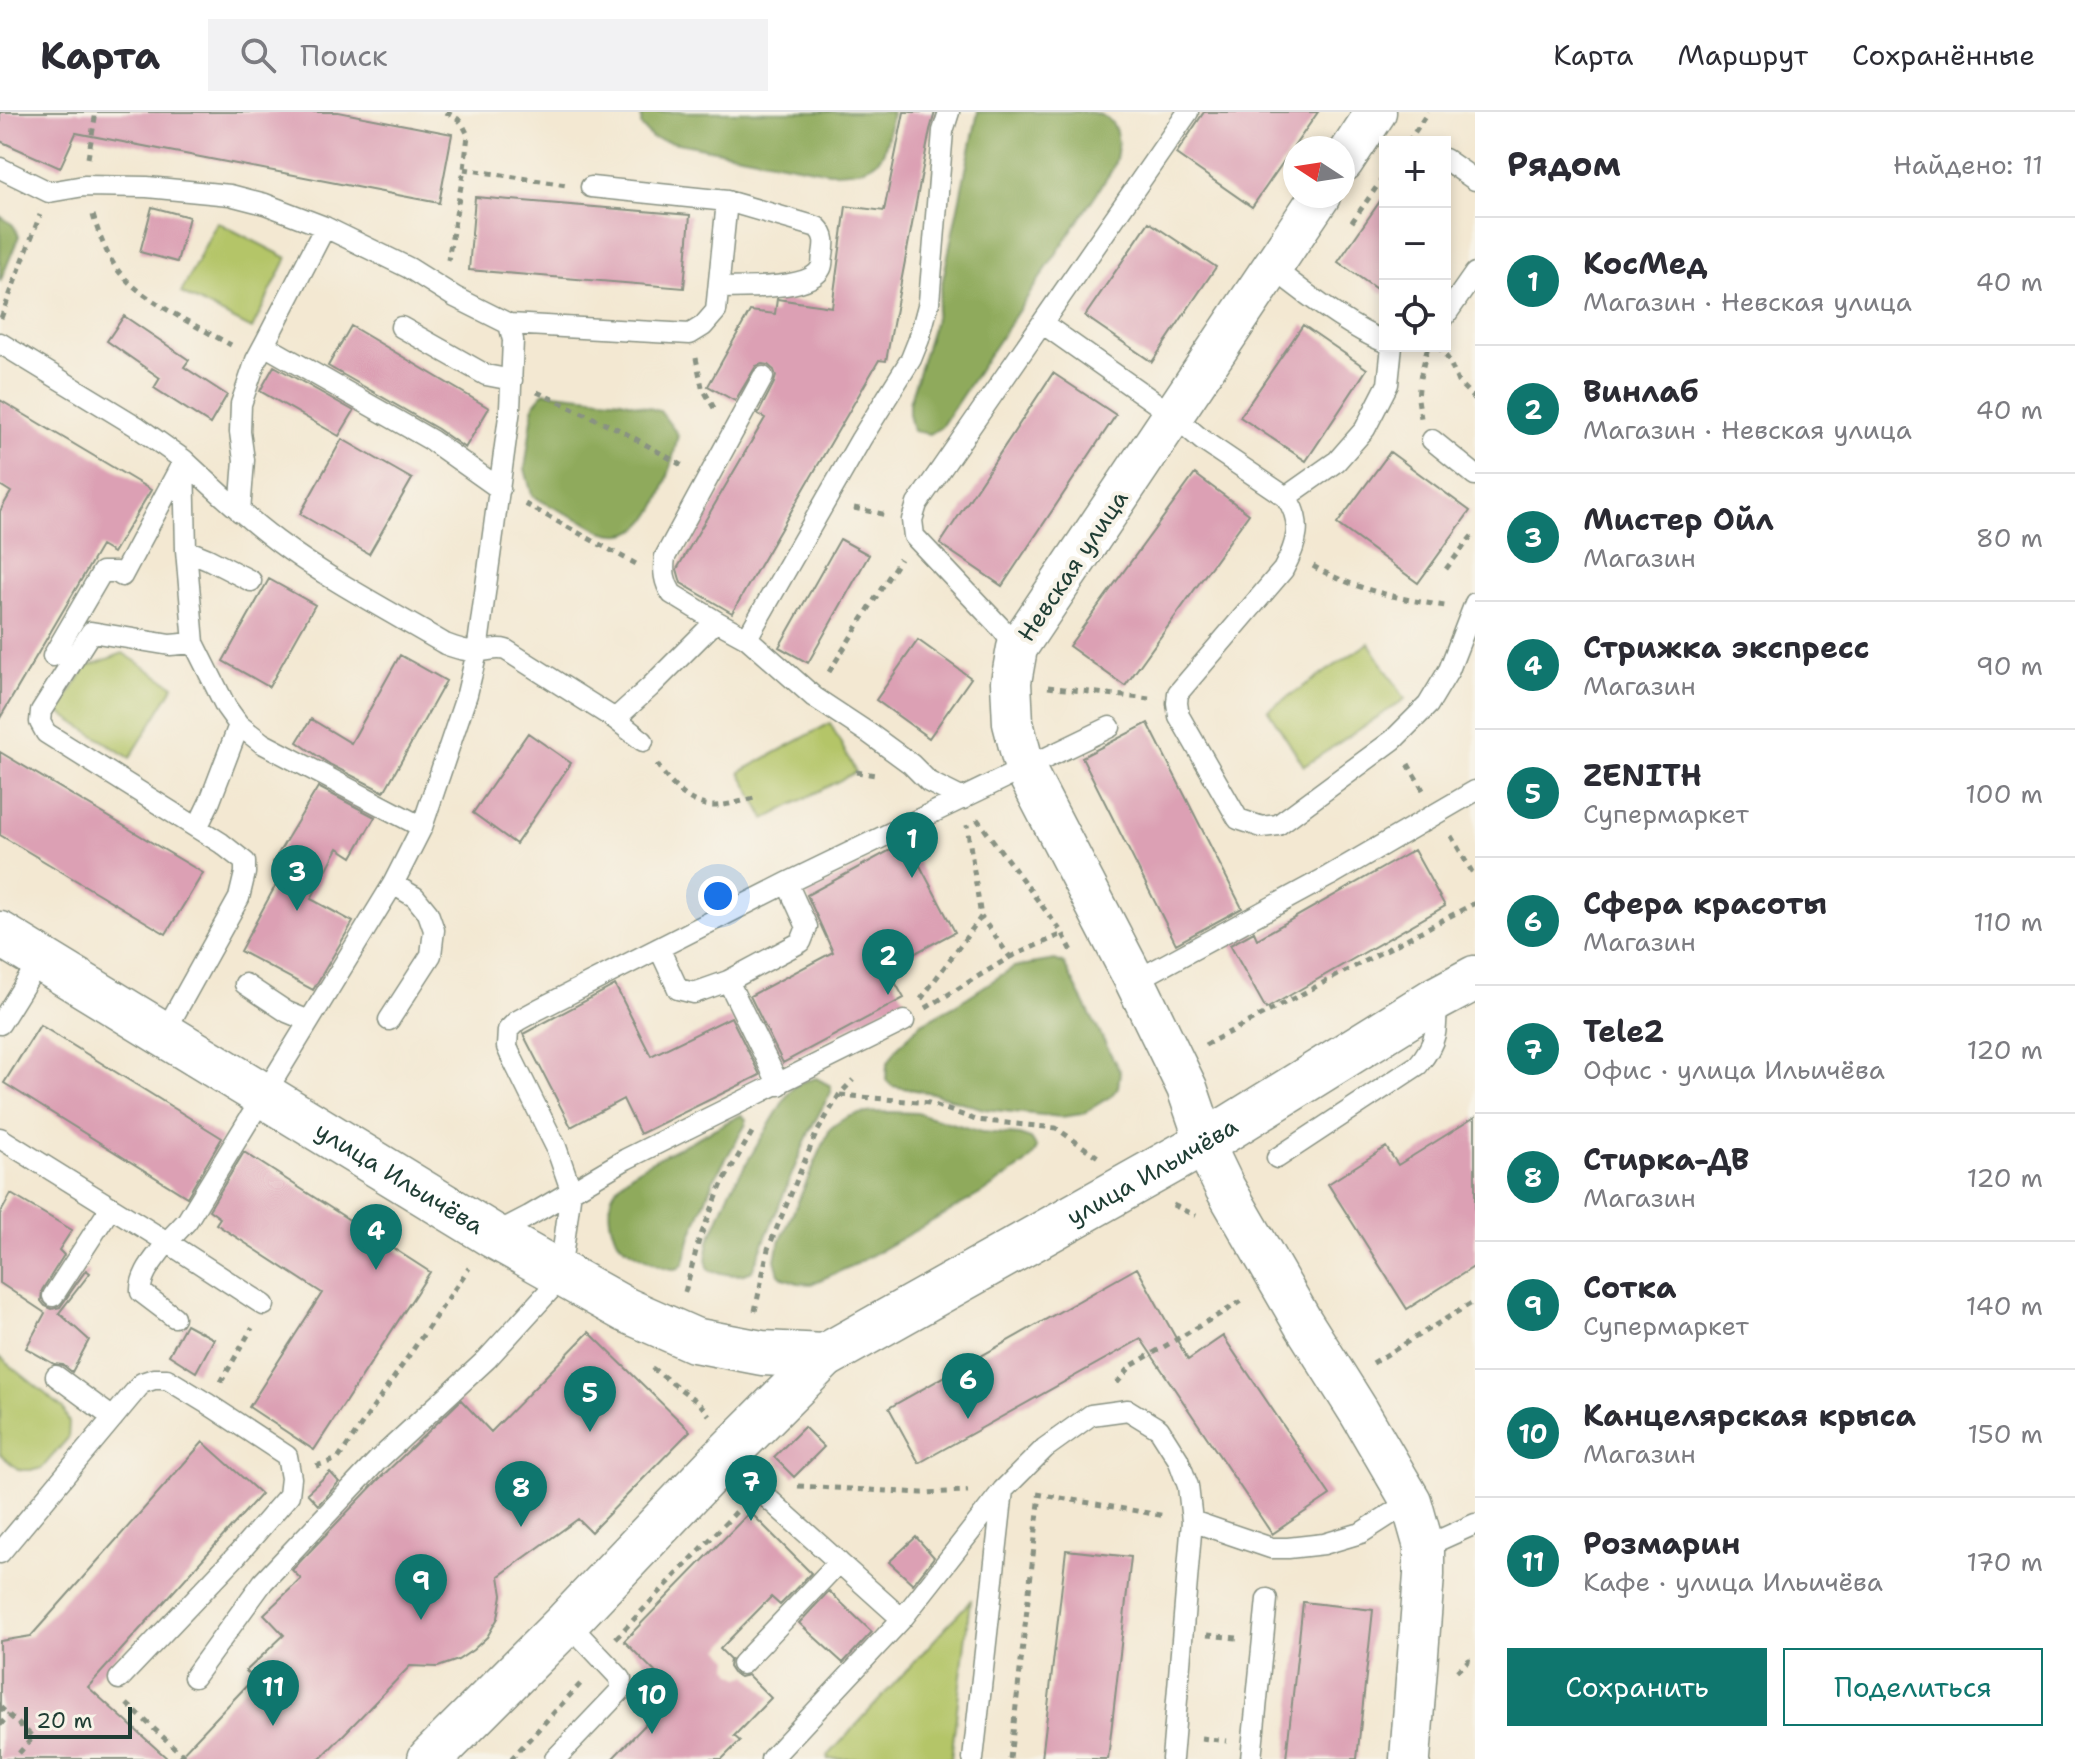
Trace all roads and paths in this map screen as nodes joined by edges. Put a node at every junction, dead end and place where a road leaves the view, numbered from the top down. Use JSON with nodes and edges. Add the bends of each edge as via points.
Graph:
{"nodes":[{"id":1,"x":96,"y":112,"type":"edge"},
{"id":2,"x":446,"y":112,"type":"edge"},
{"id":3,"x":949,"y":112,"type":"edge"},
{"id":4,"x":1188,"y":112,"type":"edge"},
{"id":5,"x":1376,"y":112,"type":"edge"},
{"id":6,"x":1428,"y":112,"type":"edge"},
{"id":7,"x":1412,"y":136,"type":"edge"},
{"id":8,"x":1355,"y":144,"type":"edge"},
{"id":9,"x":1451,"y":163,"type":"edge"},
{"id":10,"x":0,"y":168,"type":"edge"},
{"id":11,"x":464,"y":169,"type":"junction"},
{"id":12,"x":1475,"y":180,"type":"edge"},
{"id":13,"x":553,"y":184,"type":"dead end"},
{"id":14,"x":84,"y":186,"type":"junction"},
{"id":15,"x":591,"y":187,"type":"dead end"},
{"id":16,"x":49,"y":192,"type":"junction"},
{"id":17,"x":727,"y":201,"type":"junction"},
{"id":18,"x":1312,"y":208,"type":"edge"},
{"id":19,"x":325,"y":227,"type":"junction"},
{"id":20,"x":447,"y":267,"type":"dead end"},
{"id":21,"x":1273,"y":268,"type":"junction"},
{"id":22,"x":1475,"y":273,"type":"edge"},
{"id":23,"x":719,"y":288,"type":"junction"},
{"id":24,"x":1451,"y":307,"type":"edge"},
{"id":25,"x":4,"y":311,"type":"dead end"},
{"id":26,"x":1042,"y":323,"type":"junction"},
{"id":27,"x":509,"y":324,"type":"junction"},
{"id":28,"x":401,"y":327,"type":"dead end"},
{"id":29,"x":690,"y":334,"type":"junction"},
{"id":30,"x":1379,"y":340,"type":"edge"},
{"id":31,"x":0,"y":343,"type":"edge"},
{"id":32,"x":260,"y":352,"type":"junction"},
{"id":33,"x":1391,"y":352,"type":"edge"},
{"id":34,"x":1426,"y":352,"type":"edge"},
{"id":35,"x":1443,"y":352,"type":"edge"},
{"id":36,"x":763,"y":377,"type":"dead end"},
{"id":37,"x":512,"y":380,"type":"junction"},
{"id":38,"x":1475,"y":399,"type":"edge"},
{"id":39,"x":1174,"y":416,"type":"junction"},
{"id":40,"x":731,"y":436,"type":"junction"},
{"id":41,"x":1432,"y":440,"type":"joint"},
{"id":42,"x":184,"y":460,"type":"junction"},
{"id":43,"x":1475,"y":475,"type":"edge"},
{"id":44,"x":707,"y":480,"type":"junction"},
{"id":45,"x":500,"y":489,"type":"junction"},
{"id":46,"x":1286,"y":497,"type":"junction"},
{"id":47,"x":824,"y":502,"type":"junction"},
{"id":48,"x":240,"y":512,"type":"junction"},
{"id":49,"x":913,"y":528,"type":"junction"},
{"id":50,"x":1475,"y":532,"type":"edge"},
{"id":51,"x":186,"y":550,"type":"junction"},
{"id":52,"x":1292,"y":554,"type":"junction"},
{"id":53,"x":1446,"y":569,"type":"dead end"},
{"id":54,"x":665,"y":580,"type":"junction"},
{"id":55,"x":251,"y":581,"type":"dead end"},
{"id":56,"x":1474,"y":606,"type":"edge"},
{"id":57,"x":716,"y":621,"type":"junction"},
{"id":58,"x":747,"y":638,"type":"junction"},
{"id":59,"x":194,"y":643,"type":"junction"},
{"id":60,"x":1017,"y":648,"type":"junction"},
{"id":61,"x":477,"y":652,"type":"junction"},
{"id":62,"x":53,"y":656,"type":"dead end"},
{"id":63,"x":1043,"y":686,"type":"dead end"},
{"id":64,"x":814,"y":697,"type":"junction"},
{"id":65,"x":1177,"y":703,"type":"junction"},
{"id":66,"x":615,"y":719,"type":"junction"},
{"id":67,"x":239,"y":725,"type":"junction"},
{"id":68,"x":1110,"y":727,"type":"dead end"},
{"id":69,"x":1393,"y":740,"type":"junction"},
{"id":70,"x":643,"y":741,"type":"joint"},
{"id":71,"x":1025,"y":769,"type":"junction"},
{"id":72,"x":1475,"y":791,"type":"edge"},
{"id":73,"x":754,"y":798,"type":"dead end"},
{"id":74,"x":963,"y":799,"type":"junction"},
{"id":75,"x":1437,"y":814,"type":"junction"},
{"id":76,"x":422,"y":827,"type":"junction"},
{"id":77,"x":197,"y":828,"type":"junction"},
{"id":78,"x":1475,"y":877,"type":"edge"},
{"id":79,"x":787,"y":883,"type":"junction"},
{"id":80,"x":393,"y":884,"type":"junction"},
{"id":81,"x":1475,"y":903,"type":"edge"},
{"id":82,"x":981,"y":917,"type":"junction"},
{"id":83,"x":0,"y":934,"type":"edge"},
{"id":84,"x":1063,"y":934,"type":"junction"},
{"id":85,"x":659,"y":948,"type":"junction"},
{"id":86,"x":1010,"y":957,"type":"junction"},
{"id":87,"x":41,"y":958,"type":"junction"},
{"id":88,"x":1078,"y":961,"type":"dead end"},
{"id":89,"x":1475,"y":978,"type":"edge"},
{"id":90,"x":728,"y":981,"type":"junction"},
{"id":91,"x":1135,"y":981,"type":"junction"},
{"id":92,"x":245,"y":984,"type":"dead end"},
{"id":93,"x":1436,"y":999,"type":"junction"},
{"id":94,"x":389,"y":1020,"type":"dead end"},
{"id":95,"x":309,"y":1021,"type":"junction"},
{"id":96,"x":904,"y":1021,"type":"junction"},
{"id":97,"x":0,"y":1024,"type":"edge"},
{"id":98,"x":163,"y":1035,"type":"junction"},
{"id":99,"x":1201,"y":1047,"type":"dead end"},
{"id":100,"x":858,"y":1074,"type":"dead end"},
{"id":101,"x":779,"y":1085,"type":"junction"},
{"id":102,"x":839,"y":1095,"type":"junction"},
{"id":103,"x":264,"y":1096,"type":"junction"},
{"id":104,"x":0,"y":1138,"type":"edge"},
{"id":105,"x":1206,"y":1142,"type":"junction"},
{"id":106,"x":1089,"y":1151,"type":"dead end"},
{"id":107,"x":1277,"y":1158,"type":"dead end"},
{"id":108,"x":571,"y":1190,"type":"junction"},
{"id":109,"x":1168,"y":1202,"type":"dead end"},
{"id":110,"x":111,"y":1207,"type":"junction"},
{"id":111,"x":1197,"y":1217,"type":"dead end"},
{"id":112,"x":492,"y":1235,"type":"junction"},
{"id":113,"x":167,"y":1242,"type":"junction"},
{"id":114,"x":560,"y":1273,"type":"junction"},
{"id":115,"x":686,"y":1286,"type":"dead end"},
{"id":116,"x":53,"y":1296,"type":"dead end"},
{"id":117,"x":1244,"y":1300,"type":"dead end"},
{"id":118,"x":1475,"y":1301,"type":"edge"},
{"id":119,"x":264,"y":1305,"type":"dead end"},
{"id":120,"x":754,"y":1312,"type":"dead end"},
{"id":121,"x":174,"y":1317,"type":"dead end"},
{"id":122,"x":240,"y":1348,"type":"dead end"},
{"id":123,"x":825,"y":1356,"type":"junction"},
{"id":124,"x":1369,"y":1365,"type":"dead end"},
{"id":125,"x":649,"y":1366,"type":"dead end"},
{"id":126,"x":56,"y":1376,"type":"dead end"},
{"id":127,"x":217,"y":1388,"type":"dead end"},
{"id":128,"x":1091,"y":1415,"type":"junction"},
{"id":129,"x":113,"y":1418,"type":"junction"},
{"id":130,"x":1045,"y":1448,"type":"junction"},
{"id":131,"x":729,"y":1454,"type":"junction"},
{"id":132,"x":306,"y":1470,"type":"dead end"},
{"id":133,"x":1003,"y":1490,"type":"junction"},
{"id":134,"x":1411,"y":1501,"type":"junction"},
{"id":135,"x":1192,"y":1521,"type":"junction"},
{"id":136,"x":1475,"y":1524,"type":"edge"},
{"id":137,"x":1424,"y":1547,"type":"junction"},
{"id":138,"x":0,"y":1553,"type":"edge"},
{"id":139,"x":238,"y":1554,"type":"junction"},
{"id":140,"x":839,"y":1562,"type":"junction"},
{"id":141,"x":263,"y":1582,"type":"junction"},
{"id":142,"x":1267,"y":1599,"type":"dead end"},
{"id":143,"x":902,"y":1619,"type":"junction"},
{"id":144,"x":567,"y":1622,"type":"junction"},
{"id":145,"x":1183,"y":1633,"type":"junction"},
{"id":146,"x":1262,"y":1640,"type":"junction"},
{"id":147,"x":603,"y":1660,"type":"junction"},
{"id":148,"x":742,"y":1664,"type":"dead end"},
{"id":149,"x":194,"y":1677,"type":"dead end"},
{"id":150,"x":119,"y":1679,"type":"joint"},
{"id":151,"x":0,"y":1707,"type":"edge"},
{"id":152,"x":9,"y":1715,"type":"junction"},
{"id":153,"x":0,"y":1725,"type":"edge"},
{"id":154,"x":1175,"y":1735,"type":"junction"},
{"id":155,"x":1251,"y":1751,"type":"edge"},
{"id":156,"x":14,"y":1759,"type":"edge"},
{"id":157,"x":187,"y":1759,"type":"edge"},
{"id":158,"x":430,"y":1759,"type":"edge"},
{"id":159,"x":511,"y":1759,"type":"edge"},
{"id":160,"x":555,"y":1759,"type":"edge"},
{"id":161,"x":771,"y":1759,"type":"edge"},
{"id":162,"x":973,"y":1759,"type":"edge"},
{"id":163,"x":1010,"y":1759,"type":"edge"},
{"id":164,"x":1172,"y":1759,"type":"edge"},
{"id":165,"x":1410,"y":1759,"type":"edge"}],
"edges":[{"from":1,"to":14,"type":"path"},
{"from":2,"to":11,"type":"path","via":[[468,135]]},
{"from":3,"to":47,"type":"lane","via":[[929,302],[919,339]]},
{"from":4,"to":26,"type":"lane"},
{"from":5,"to":8,"type":"street"},
{"from":6,"to":7,"type":"path"},
{"from":9,"to":12,"type":"lane"},
{"from":10,"to":16,"type":"lane"},
{"from":11,"to":13,"type":"path"},
{"from":11,"to":20,"type":"path"},
{"from":14,"to":16,"type":"lane"},
{"from":14,"to":19,"type":"lane","via":[[230,195]]},
{"from":14,"to":32,"type":"path","via":[[98,233],[116,268],[144,295]]},
{"from":15,"to":17,"type":"lane"},
{"from":16,"to":25,"type":"path"},
{"from":17,"to":23,"type":"lane"},
{"from":17,"to":23,"type":"lane","via":[[817,227],[825,241],[821,269],[801,283]]},
{"from":18,"to":21,"type":"street","name":"Невская улица"},
{"from":19,"to":27,"type":"lane"},
{"from":19,"to":32,"type":"lane"},
{"from":21,"to":30,"type":"lane"},
{"from":21,"to":39,"type":"street","name":"Невская улица"},
{"from":22,"to":24,"type":"lane"},
{"from":23,"to":29,"type":"lane","via":[[716,311]]},
{"from":26,"to":39,"type":"lane"},
{"from":26,"to":49,"type":"lane","via":[[917,504]]},
{"from":27,"to":29,"type":"lane"},
{"from":27,"to":37,"type":"lane"},
{"from":28,"to":37,"type":"lane","via":[[486,375]]},
{"from":29,"to":40,"type":"path","via":[[702,387]]},
{"from":31,"to":42,"type":"lane"},
{"from":32,"to":45,"type":"lane","via":[[431,440]]},
{"from":32,"to":48,"type":"lane","via":[[241,404]]},
{"from":33,"to":46,"type":"lane","via":[[1388,384],[1365,429],[1337,461]]},
{"from":34,"to":41,"type":"path","via":[[1418,399]]},
{"from":35,"to":38,"type":"path","via":[[1458,382]]},
{"from":36,"to":40,"type":"lane"},
{"from":37,"to":44,"type":"path","via":[[620,430]]},
{"from":37,"to":45,"type":"lane"},
{"from":39,"to":46,"type":"lane"},
{"from":39,"to":60,"type":"street","name":"Невская улица"},
{"from":40,"to":44,"type":"lane"},
{"from":41,"to":43,"type":"lane"},
{"from":42,"to":48,"type":"lane"},
{"from":42,"to":51,"type":"lane"},
{"from":42,"to":62,"type":"lane","via":[[122,576],[102,572]]},
{"from":44,"to":54,"type":"lane","via":[[665,557]]},
{"from":45,"to":54,"type":"path"},
{"from":45,"to":61,"type":"lane"},
{"from":46,"to":52,"type":"lane","via":[[1297,522]]},
{"from":47,"to":49,"type":"path"},
{"from":47,"to":58,"type":"lane"},
{"from":48,"to":61,"type":"lane","via":[[321,571],[445,644]]},
{"from":49,"to":60,"type":"lane"},
{"from":49,"to":64,"type":"path"},
{"from":50,"to":53,"type":"path"},
{"from":51,"to":55,"type":"lane"},
{"from":51,"to":59,"type":"lane"},
{"from":52,"to":56,"type":"path","via":[[1352,583],[1426,602]]},
{"from":52,"to":65,"type":"lane","via":[[1178,693]]},
{"from":54,"to":57,"type":"lane","via":[[672,594]]},
{"from":56,"to":69,"type":"lane","via":[[1449,670],[1428,705]]},
{"from":57,"to":58,"type":"lane"},
{"from":57,"to":66,"type":"lane"},
{"from":58,"to":64,"type":"lane"},
{"from":59,"to":67,"type":"lane"},
{"from":59,"to":77,"type":"lane","via":[[170,645],[91,632],[41,711],[40,722],[46,733]]},
{"from":60,"to":71,"type":"street","name":"Невская улица","via":[[1011,682],[1013,723]]},
{"from":61,"to":66,"type":"lane","via":[[506,650]]},
{"from":61,"to":76,"type":"lane"},
{"from":63,"to":65,"type":"path"},
{"from":64,"to":74,"type":"lane","via":[[929,782]]},
{"from":65,"to":69,"type":"lane","via":[[1179,716],[1238,819],[1262,827],[1294,815]]},
{"from":66,"to":70,"type":"lane"},
{"from":67,"to":76,"type":"lane","via":[[262,743]]},
{"from":67,"to":77,"type":"lane"},
{"from":68,"to":71,"type":"lane"},
{"from":69,"to":75,"type":"path"},
{"from":70,"to":73,"type":"path","via":[[665,779],[700,805]]},
{"from":71,"to":74,"type":"lane"},
{"from":71,"to":91,"type":"street","name":"Невская улица"},
{"from":72,"to":75,"type":"lane"},
{"from":74,"to":79,"type":"lane"},
{"from":74,"to":82,"type":"path"},
{"from":74,"to":84,"type":"path"},
{"from":75,"to":78,"type":"path"},
{"from":75,"to":91,"type":"lane"},
{"from":76,"to":80,"type":"lane"},
{"from":77,"to":98,"type":"lane","via":[[237,854],[245,862],[245,873],[239,898]]},
{"from":79,"to":85,"type":"lane"},
{"from":79,"to":90,"type":"lane","via":[[807,927],[801,942]]},
{"from":80,"to":94,"type":"lane","via":[[415,897],[434,930],[431,955]]},
{"from":80,"to":95,"type":"lane"},
{"from":81,"to":99,"type":"path"},
{"from":82,"to":86,"type":"path"},
{"from":82,"to":96,"type":"path"},
{"from":83,"to":87,"type":"street","name":"улица Ильичёва"},
{"from":84,"to":86,"type":"path"},
{"from":84,"to":88,"type":"path"},
{"from":85,"to":90,"type":"lane","via":[[678,989],[694,993]]},
{"from":85,"to":108,"type":"lane","via":[[508,1030],[507,1047]]},
{"from":86,"to":96,"type":"path"},
{"from":87,"to":97,"type":"lane"},
{"from":87,"to":98,"type":"street","name":"улица Ильичёва"},
{"from":89,"to":93,"type":"street","name":"улица Ильичёва"},
{"from":90,"to":101,"type":"lane"},
{"from":91,"to":105,"type":"street","name":"Невская улица","via":[[1187,1088]]},
{"from":92,"to":95,"type":"lane"},
{"from":93,"to":105,"type":"street","name":"улица Ильичёва"},
{"from":93,"to":107,"type":"lane","via":[[1437,1029],[1418,1065]]},
{"from":95,"to":103,"type":"lane"},
{"from":96,"to":101,"type":"lane"},
{"from":98,"to":103,"type":"street","name":"улица Ильичёва"},
{"from":100,"to":102,"type":"path"},
{"from":101,"to":108,"type":"lane"},
{"from":101,"to":115,"type":"path","via":[[722,1184]]},
{"from":102,"to":106,"type":"path","via":[[929,1103],[976,1120],[1056,1128]]},
{"from":102,"to":120,"type":"path","via":[[816,1134],[768,1249]]},
{"from":103,"to":112,"type":"street","name":"улица Ильичёва"},
{"from":103,"to":113,"type":"lane","via":[[187,1221]]},
{"from":104,"to":110,"type":"lane"},
{"from":105,"to":123,"type":"street","name":"улица Ильичёва"},
{"from":105,"to":134,"type":"street","name":"Невская улица","via":[[1225,1188]]},
{"from":108,"to":112,"type":"lane"},
{"from":108,"to":114,"type":"lane"},
{"from":109,"to":111,"type":"path"},
{"from":110,"to":113,"type":"lane"},
{"from":110,"to":116,"type":"lane"},
{"from":112,"to":114,"type":"street","name":"улица Ильичёва"},
{"from":112,"to":132,"type":"path","via":[[338,1459]]},
{"from":113,"to":119,"type":"lane"},
{"from":113,"to":121,"type":"lane","via":[[140,1286]]},
{"from":114,"to":123,"type":"street","name":"улица Ильичёва","via":[[694,1340],[762,1353]]},
{"from":114,"to":141,"type":"lane","via":[[487,1359],[378,1460]]},
{"from":117,"to":128,"type":"path","via":[[1131,1366]]},
{"from":118,"to":124,"type":"path"},
{"from":122,"to":127,"type":"path"},
{"from":123,"to":131,"type":"street","name":"улица Ильичёва"},
{"from":125,"to":131,"type":"path","via":[[699,1403]]},
{"from":126,"to":129,"type":"lane"},
{"from":128,"to":130,"type":"lane"},
{"from":128,"to":135,"type":"lane","via":[[1128,1410],[1159,1429],[1188,1486]]},
{"from":129,"to":138,"type":"lane"},
{"from":129,"to":139,"type":"lane","via":[[142,1383],[167,1379],[287,1456],[289,1495]]},
{"from":130,"to":133,"type":"lane"},
{"from":130,"to":163,"type":"path"},
{"from":131,"to":140,"type":"lane"},
{"from":131,"to":144,"type":"street","name":"улица Ильичёва"},
{"from":131,"to":147,"type":"path","via":[[741,1507],[617,1636]]},
{"from":133,"to":143,"type":"lane"},
{"from":133,"to":162,"type":"lane"},
{"from":134,"to":135,"type":"lane","via":[[1361,1533],[1288,1548],[1271,1548]]},
{"from":134,"to":137,"type":"street","name":"Невская улица"},
{"from":135,"to":145,"type":"lane"},
{"from":136,"to":137,"type":"lane"},
{"from":137,"to":165,"type":"street","name":"Невская улица"},
{"from":139,"to":141,"type":"lane"},
{"from":139,"to":150,"type":"lane"},
{"from":140,"to":143,"type":"lane"},
{"from":140,"to":148,"type":"lane"},
{"from":141,"to":149,"type":"lane"},
{"from":142,"to":146,"type":"lane"},
{"from":143,"to":161,"type":"lane"},
{"from":144,"to":147,"type":"lane"},
{"from":144,"to":158,"type":"street","name":"улица Ильичёва"},
{"from":145,"to":146,"type":"path"},
{"from":145,"to":154,"type":"lane"},
{"from":146,"to":155,"type":"lane"},
{"from":147,"to":159,"type":"path"},
{"from":147,"to":160,"type":"lane","via":[[621,1679],[620,1691]]},
{"from":150,"to":157,"type":"path","via":[[119,1698]]},
{"from":151,"to":152,"type":"path"},
{"from":152,"to":153,"type":"path"},
{"from":152,"to":156,"type":"path","via":[[33,1737]]},
{"from":154,"to":155,"type":"path"},
{"from":154,"to":164,"type":"lane"}]}
